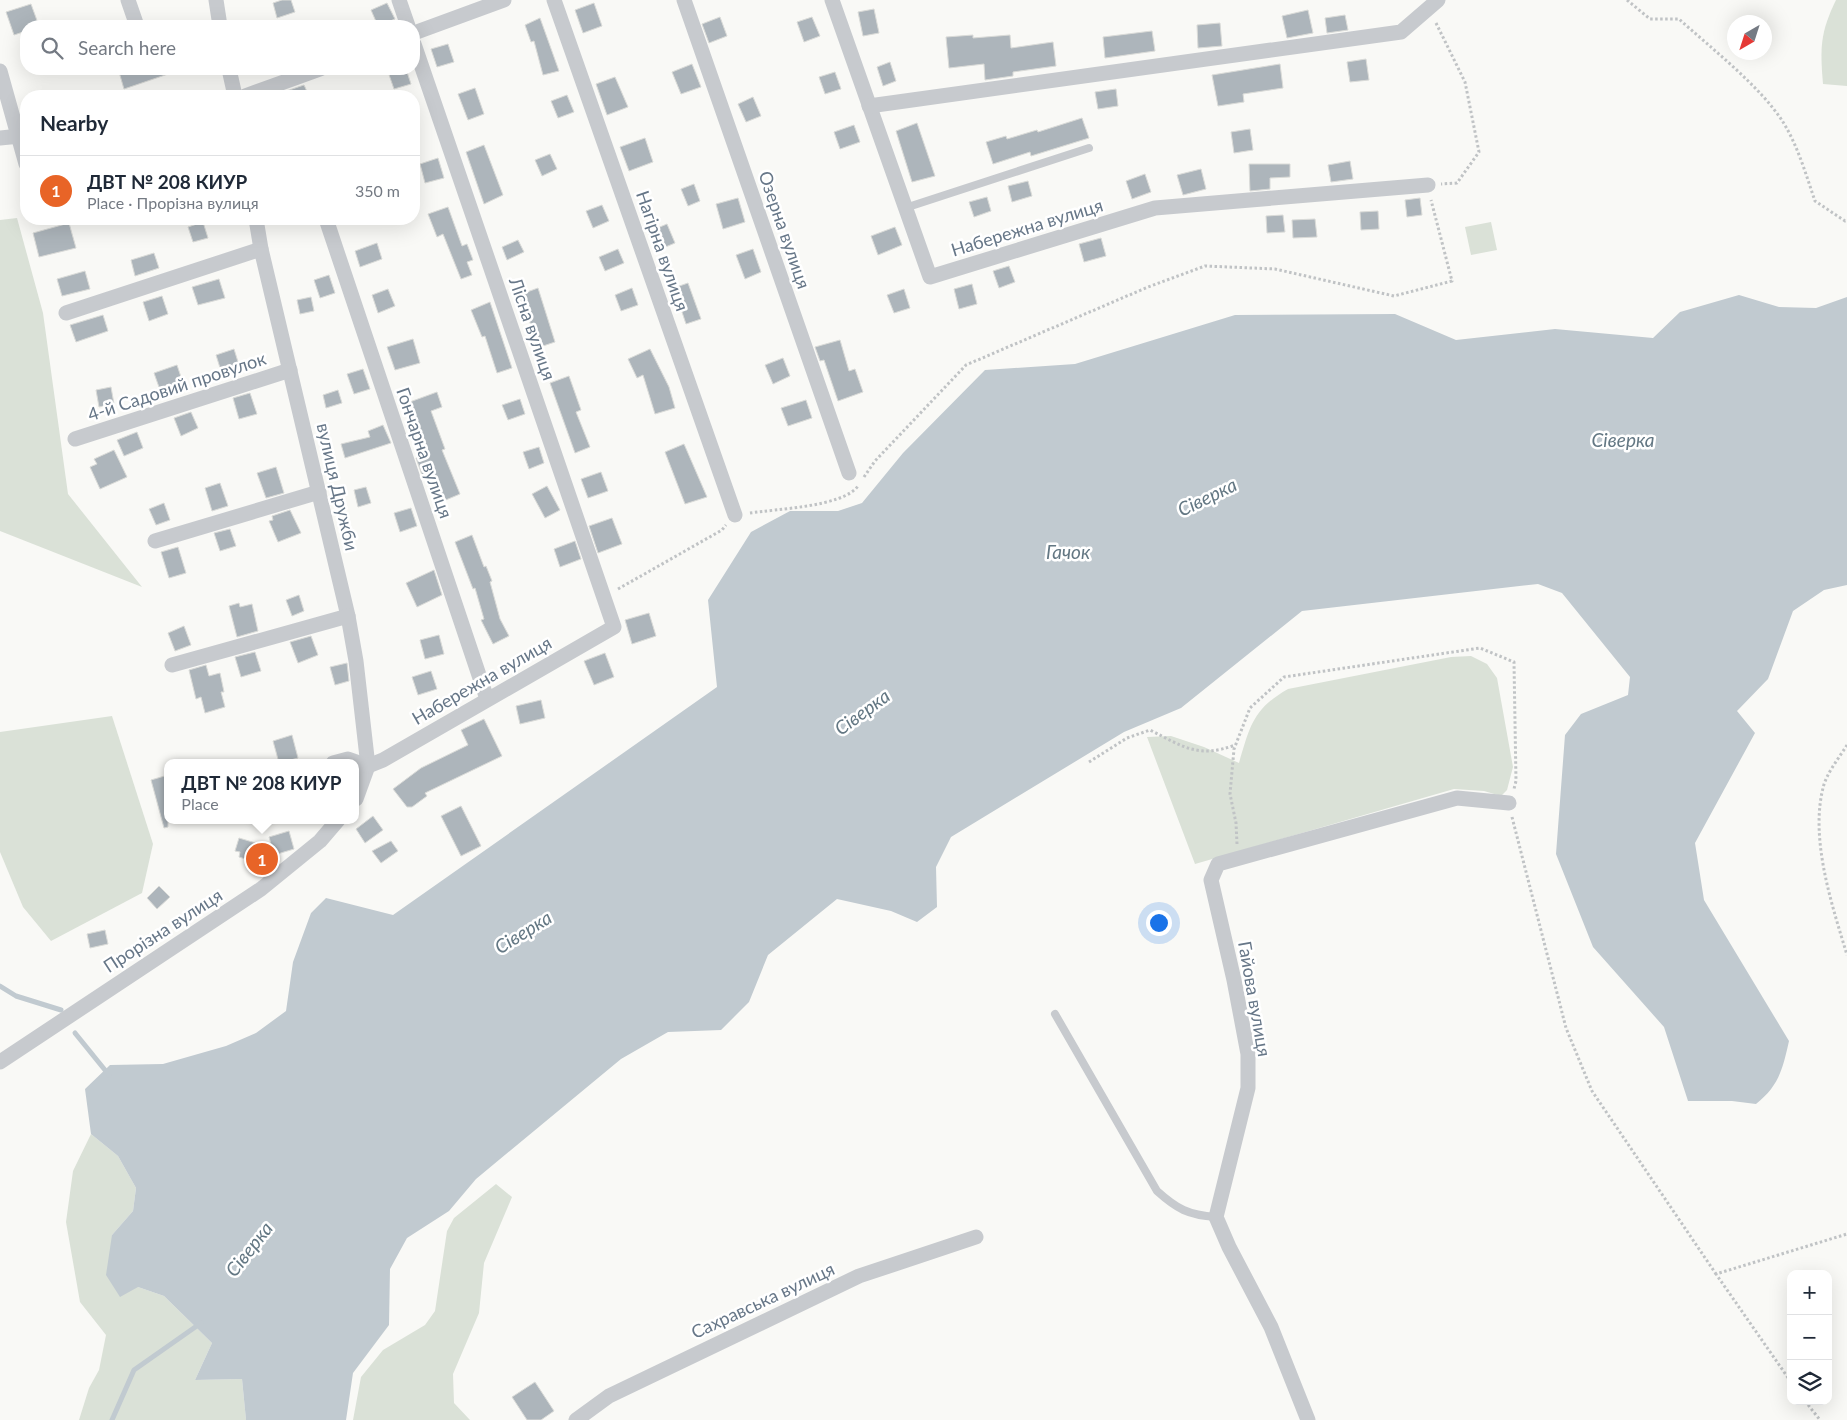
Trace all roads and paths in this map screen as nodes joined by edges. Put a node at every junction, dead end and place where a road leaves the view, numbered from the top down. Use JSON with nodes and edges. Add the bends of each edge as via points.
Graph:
{"nodes":[{"id":1,"x":128,"y":0,"type":"edge"},
{"id":2,"x":216,"y":0,"type":"edge"},
{"id":3,"x":399,"y":0,"type":"edge"},
{"id":4,"x":504,"y":0,"type":"edge"},
{"id":5,"x":554,"y":0,"type":"edge"},
{"id":6,"x":684,"y":0,"type":"edge"},
{"id":7,"x":832,"y":0,"type":"edge"},
{"id":8,"x":1627,"y":0,"type":"edge"},
{"id":9,"x":1433,"y":4,"type":"edge"},
{"id":10,"x":135,"y":20,"type":"edge"},
{"id":11,"x":219,"y":20,"type":"edge"},
{"id":12,"x":406,"y":20,"type":"edge"},
{"id":13,"x":420,"y":31,"type":"edge"},
{"id":14,"x":420,"y":61,"type":"edge"},
{"id":15,"x":0,"y":71,"type":"edge"},
{"id":16,"x":230,"y":75,"type":"edge"},
{"id":17,"x":309,"y":75,"type":"edge"},
{"id":18,"x":234,"y":90,"type":"edge"},
{"id":19,"x":283,"y":90,"type":"edge"},
{"id":20,"x":869,"y":106,"type":"junction"},
{"id":21,"x":20,"y":136,"type":"joint"},
{"id":22,"x":0,"y":138,"type":"edge"},
{"id":23,"x":1089,"y":148,"type":"dead end"},
{"id":24,"x":1428,"y":185,"type":"junction"},
{"id":25,"x":906,"y":208,"type":"junction"},
{"id":26,"x":1847,"y":220,"type":"edge"},
{"id":27,"x":257,"y":225,"type":"edge"},
{"id":28,"x":328,"y":225,"type":"edge"},
{"id":29,"x":261,"y":249,"type":"junction"},
{"id":30,"x":66,"y":313,"type":"dead end"},
{"id":31,"x":290,"y":370,"type":"junction"},
{"id":32,"x":75,"y":439,"type":"dead end"},
{"id":33,"x":849,"y":473,"type":"dead end"},
{"id":34,"x":319,"y":492,"type":"junction"},
{"id":35,"x":735,"y":515,"type":"junction"},
{"id":36,"x":155,"y":541,"type":"dead end"},
{"id":37,"x":604,"y":597,"type":"junction"},
{"id":38,"x":348,"y":616,"type":"junction"},
{"id":39,"x":614,"y":627,"type":"joint"},
{"id":40,"x":172,"y":665,"type":"dead end"},
{"id":41,"x":487,"y":699,"type":"junction"},
{"id":42,"x":1847,"y":744,"type":"edge"},
{"id":43,"x":1236,"y":745,"type":"junction"},
{"id":44,"x":1089,"y":762,"type":"dead end"},
{"id":45,"x":359,"y":763,"type":"edge"},
{"id":46,"x":368,"y":766,"type":"junction"},
{"id":47,"x":359,"y":791,"type":"edge"},
{"id":48,"x":1509,"y":803,"type":"junction"},
{"id":49,"x":335,"y":824,"type":"edge"},
{"id":50,"x":1235,"y":859,"type":"junction"},
{"id":51,"x":1847,"y":955,"type":"edge"},
{"id":52,"x":1054,"y":1014,"type":"dead end"},
{"id":53,"x":0,"y":1062,"type":"edge"},
{"id":54,"x":1216,"y":1217,"type":"junction"},
{"id":55,"x":1847,"y":1234,"type":"edge"},
{"id":56,"x":976,"y":1237,"type":"dead end"},
{"id":57,"x":1716,"y":1274,"type":"junction"},
{"id":58,"x":1787,"y":1376,"type":"edge"},
{"id":59,"x":1808,"y":1405,"type":"edge"},
{"id":60,"x":576,"y":1420,"type":"edge"},
{"id":61,"x":1308,"y":1420,"type":"edge"},
{"id":62,"x":1820,"y":1420,"type":"edge"}],
"edges":[{"from":1,"to":10,"type":"street"},
{"from":2,"to":11,"type":"street"},
{"from":3,"to":12,"type":"street"},
{"from":4,"to":13,"type":"street"},
{"from":5,"to":35,"type":"street","name":"Нагірна вулиця"},
{"from":6,"to":33,"type":"street","name":"Озерна вулиця"},
{"from":7,"to":20,"type":"street","name":"Набережна вулиця"},
{"from":8,"to":26,"type":"path","via":[[1650,19],[1679,18],[1755,89],[1783,122],[1802,161],[1814,201]]},
{"from":9,"to":20,"type":"street","via":[[1401,32]]},
{"from":9,"to":24,"type":"path","via":[[1465,82],[1479,152],[1457,183]]},
{"from":14,"to":37,"type":"street","name":"Лісна вулиця"},
{"from":15,"to":21,"type":"street"},
{"from":16,"to":18,"type":"street"},
{"from":17,"to":19,"type":"street"},
{"from":20,"to":25,"type":"street","name":"Набережна вулиця"},
{"from":21,"to":22,"type":"street"},
{"from":23,"to":25,"type":"lane"},
{"from":24,"to":25,"type":"street","name":"Набережна вулиця","via":[[1155,208],[930,277]]},
{"from":24,"to":35,"type":"path","via":[[1452,281],[1394,296],[1275,269],[1204,266],[966,366],[875,461],[853,492],[829,501]]},
{"from":27,"to":29,"type":"street","name":"вулиця Дружби"},
{"from":28,"to":41,"type":"street","name":"Гончарна вулиця"},
{"from":29,"to":30,"type":"street"},
{"from":29,"to":31,"type":"street","name":"вулиця Дружби"},
{"from":31,"to":32,"type":"street","name":"4-й Садовий провулок"},
{"from":31,"to":34,"type":"street","name":"вулиця Дружби"},
{"from":34,"to":36,"type":"street"},
{"from":34,"to":38,"type":"street","name":"вулиця Дружби"},
{"from":35,"to":37,"type":"path","via":[[722,530]]},
{"from":37,"to":39,"type":"street","name":"Лісна вулиця"},
{"from":38,"to":40,"type":"street"},
{"from":38,"to":46,"type":"street","name":"вулиця Дружби"},
{"from":39,"to":41,"type":"street","name":"Набережна вулиця"},
{"from":41,"to":46,"type":"street","name":"Набережна вулиця"},
{"from":42,"to":51,"type":"path","via":[[1823,787],[1818,826],[1830,898]]},
{"from":43,"to":44,"type":"path","via":[[1224,750],[1193,751],[1150,730],[1127,738]]},
{"from":43,"to":48,"type":"path","via":[[1250,708],[1284,677],[1480,648],[1514,662],[1516,781]]},
{"from":43,"to":50,"type":"path","via":[[1230,794],[1236,823]]},
{"from":45,"to":46,"type":"street"},
{"from":46,"to":47,"type":"street"},
{"from":48,"to":50,"type":"street","name":"Гайова вулиця","via":[[1458,798]]},
{"from":48,"to":57,"type":"path","via":[[1566,1028],[1592,1091]]},
{"from":49,"to":53,"type":"street","name":"Прорізна вулиця","via":[[320,841],[261,890]]},
{"from":50,"to":54,"type":"street","name":"Гайова вулиця","via":[[1218,864],[1211,880],[1246,1045],[1248,1088]]},
{"from":52,"to":54,"type":"lane","via":[[1157,1190],[1176,1207],[1196,1216]]},
{"from":54,"to":61,"type":"street","via":[[1228,1247],[1271,1326]]},
{"from":55,"to":57,"type":"path"},
{"from":56,"to":60,"type":"street","name":"Сахравська вулиця","via":[[859,1276],[609,1396]]},
{"from":57,"to":58,"type":"path"},
{"from":59,"to":62,"type":"path"}]}
